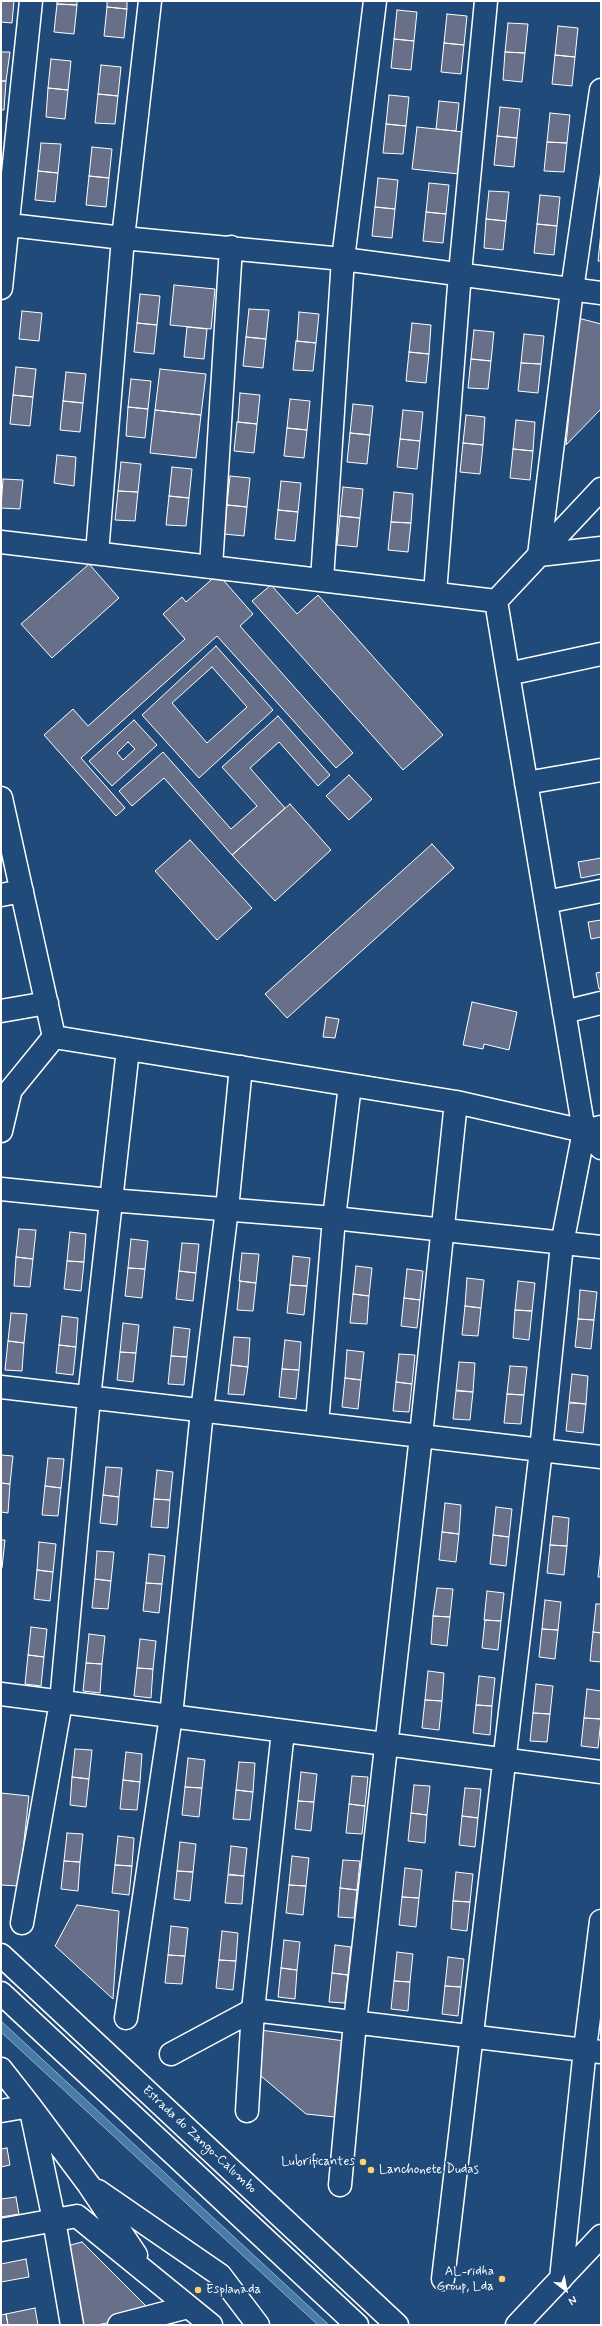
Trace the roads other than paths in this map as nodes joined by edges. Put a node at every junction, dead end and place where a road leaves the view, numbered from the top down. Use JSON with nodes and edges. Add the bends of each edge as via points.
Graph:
{"nodes":[{"id":1,"x":32,"y":1,"type":"edge"},
{"id":2,"x":150,"y":1,"type":"edge"},
{"id":3,"x":375,"y":1,"type":"edge"},
{"id":4,"x":486,"y":1,"type":"edge"},
{"id":5,"x":601,"y":90,"type":"edge"},
{"id":6,"x":4,"y":224,"type":"edge"},
{"id":7,"x":123,"y":238,"type":"junction"},
{"id":8,"x":231,"y":247,"type":"junction"},
{"id":9,"x":343,"y":258,"type":"junction"},
{"id":10,"x":460,"y":273,"type":"junction"},
{"id":11,"x":1,"y":288,"type":"edge"},
{"id":12,"x":572,"y":290,"type":"junction"},
{"id":13,"x":601,"y":293,"type":"edge"},
{"id":14,"x":601,"y":489,"type":"edge"},
{"id":15,"x":1,"y":542,"type":"edge"},
{"id":16,"x":601,"y":548,"type":"edge"},
{"id":17,"x":97,"y":553,"type":"junction"},
{"id":18,"x":539,"y":555,"type":"junction"},
{"id":19,"x":211,"y":567,"type":"junction"},
{"id":20,"x":322,"y":580,"type":"junction"},
{"id":21,"x":435,"y":594,"type":"junction"},
{"id":22,"x":496,"y":601,"type":"junction"},
{"id":23,"x":601,"y":654,"type":"edge"},
{"id":24,"x":508,"y":674,"type":"junction"},
{"id":25,"x":601,"y":770,"type":"edge"},
{"id":26,"x":526,"y":783,"type":"junction"},
{"id":27,"x":1,"y":798,"type":"edge"},
{"id":28,"x":601,"y":890,"type":"edge"},
{"id":29,"x":11,"y":893,"type":"edge"},
{"id":30,"x":546,"y":902,"type":"junction"},
{"id":31,"x":47,"y":1003,"type":"junction"},
{"id":32,"x":601,"y":1003,"type":"edge"},
{"id":33,"x":1,"y":1011,"type":"edge"},
{"id":34,"x":564,"y":1012,"type":"junction"},
{"id":35,"x":54,"y":1037,"type":"junction"},
{"id":36,"x":128,"y":1049,"type":"junction"},
{"id":37,"x":241,"y":1067,"type":"junction"},
{"id":38,"x":350,"y":1085,"type":"junction"},
{"id":39,"x":5,"y":1097,"type":"edge"},
{"id":40,"x":456,"y":1102,"type":"junction"},
{"id":41,"x":592,"y":1129,"type":"edge"},
{"id":42,"x":1,"y":1131,"type":"edge"},
{"id":43,"x":601,"y":1148,"type":"edge"},
{"id":44,"x":1,"y":1189,"type":"edge"},
{"id":45,"x":110,"y":1200,"type":"junction"},
{"id":46,"x":227,"y":1209,"type":"junction"},
{"id":47,"x":334,"y":1218,"type":"junction"},
{"id":48,"x":443,"y":1228,"type":"junction"},
{"id":49,"x":562,"y":1244,"type":"junction"},
{"id":50,"x":601,"y":1246,"type":"edge"},
{"id":51,"x":1,"y":1387,"type":"edge"},
{"id":52,"x":89,"y":1398,"type":"junction"},
{"id":53,"x":202,"y":1411,"type":"junction"},
{"id":54,"x":317,"y":1424,"type":"junction"},
{"id":55,"x":422,"y":1436,"type":"junction"},
{"id":56,"x":541,"y":1450,"type":"junction"},
{"id":57,"x":601,"y":1457,"type":"edge"},
{"id":58,"x":1,"y":1694,"type":"edge"},
{"id":59,"x":61,"y":1702,"type":"junction"},
{"id":60,"x":171,"y":1716,"type":"junction"},
{"id":61,"x":283,"y":1731,"type":"junction"},
{"id":62,"x":387,"y":1744,"type":"junction"},
{"id":63,"x":504,"y":1759,"type":"junction"},
{"id":64,"x":601,"y":1772,"type":"edge"},
{"id":65,"x":601,"y":1921,"type":"edge"},
{"id":66,"x":22,"y":1923,"type":"dead end"},
{"id":67,"x":1,"y":1955,"type":"edge"},
{"id":68,"x":1,"y":1993,"type":"edge"},
{"id":69,"x":253,"y":2010,"type":"junction"},
{"id":70,"x":126,"y":2018,"type":"dead end"},
{"id":71,"x":355,"y":2022,"type":"junction"},
{"id":72,"x":472,"y":2036,"type":"junction"},
{"id":73,"x":593,"y":2050,"type":"edge"},
{"id":74,"x":171,"y":2054,"type":"dead end"},
{"id":75,"x":1,"y":2070,"type":"edge"},
{"id":76,"x":30,"y":2106,"type":"junction"},
{"id":77,"x":1,"y":2111,"type":"edge"},
{"id":78,"x":247,"y":2111,"type":"dead end"},
{"id":79,"x":89,"y":2185,"type":"junction"},
{"id":80,"x":340,"y":2185,"type":"dead end"},
{"id":81,"x":54,"y":2220,"type":"junction"},
{"id":82,"x":1,"y":2230,"type":"edge"},
{"id":83,"x":601,"y":2236,"type":"edge"},
{"id":84,"x":149,"y":2274,"type":"junction"},
{"id":85,"x":561,"y":2278,"type":"junction"},
{"id":86,"x":443,"y":2279,"type":"dead end"},
{"id":87,"x":188,"y":2307,"type":"junction"},
{"id":88,"x":72,"y":2325,"type":"edge"},
{"id":89,"x":119,"y":2325,"type":"edge"},
{"id":90,"x":211,"y":2325,"type":"edge"},
{"id":91,"x":258,"y":2325,"type":"edge"},
{"id":92,"x":357,"y":2325,"type":"edge"},
{"id":93,"x":397,"y":2325,"type":"edge"},
{"id":94,"x":516,"y":2325,"type":"edge"}],
"edges":[{"from":1,"to":6,"type":"street"},
{"from":2,"to":7,"type":"street"},
{"from":3,"to":9,"type":"street"},
{"from":4,"to":10,"type":"street"},
{"from":5,"to":12,"type":"street"},
{"from":6,"to":7,"type":"street"},
{"from":6,"to":11,"type":"street"},
{"from":7,"to":8,"type":"street"},
{"from":7,"to":17,"type":"street"},
{"from":8,"to":9,"type":"street"},
{"from":8,"to":19,"type":"street"},
{"from":9,"to":10,"type":"street"},
{"from":9,"to":20,"type":"street"},
{"from":10,"to":12,"type":"street"},
{"from":10,"to":21,"type":"street"},
{"from":12,"to":13,"type":"street"},
{"from":12,"to":18,"type":"street"},
{"from":14,"to":18,"type":"street"},
{"from":15,"to":17,"type":"street"},
{"from":16,"to":18,"type":"street"},
{"from":17,"to":19,"type":"street"},
{"from":18,"to":22,"type":"street"},
{"from":19,"to":20,"type":"street"},
{"from":20,"to":21,"type":"street"},
{"from":21,"to":22,"type":"street"},
{"from":22,"to":24,"type":"street"},
{"from":23,"to":24,"type":"street"},
{"from":24,"to":26,"type":"street"},
{"from":25,"to":26,"type":"street"},
{"from":26,"to":30,"type":"street"},
{"from":27,"to":29,"type":"street"},
{"from":28,"to":30,"type":"street"},
{"from":29,"to":31,"type":"street"},
{"from":30,"to":34,"type":"street"},
{"from":31,"to":33,"type":"street"},
{"from":31,"to":35,"type":"street"},
{"from":32,"to":34,"type":"street"},
{"from":34,"to":41,"type":"street"},
{"from":35,"to":36,"type":"street"},
{"from":35,"to":39,"type":"street"},
{"from":36,"to":37,"type":"street"},
{"from":36,"to":45,"type":"street"},
{"from":37,"to":38,"type":"street"},
{"from":37,"to":46,"type":"street"},
{"from":38,"to":40,"type":"street"},
{"from":38,"to":47,"type":"street"},
{"from":39,"to":42,"type":"street"},
{"from":40,"to":41,"type":"street"},
{"from":40,"to":48,"type":"street"},
{"from":41,"to":43,"type":"street"},
{"from":41,"to":49,"type":"street"},
{"from":44,"to":45,"type":"street"},
{"from":45,"to":46,"type":"street"},
{"from":45,"to":52,"type":"street"},
{"from":46,"to":47,"type":"street"},
{"from":46,"to":53,"type":"street"},
{"from":47,"to":48,"type":"street"},
{"from":47,"to":54,"type":"street"},
{"from":48,"to":49,"type":"street"},
{"from":48,"to":55,"type":"street"},
{"from":49,"to":50,"type":"street"},
{"from":49,"to":56,"type":"street"},
{"from":51,"to":52,"type":"street"},
{"from":52,"to":53,"type":"street"},
{"from":52,"to":59,"type":"street"},
{"from":53,"to":54,"type":"street"},
{"from":53,"to":60,"type":"street"},
{"from":54,"to":55,"type":"street"},
{"from":55,"to":56,"type":"street"},
{"from":55,"to":62,"type":"street"},
{"from":56,"to":57,"type":"street"},
{"from":56,"to":63,"type":"street"},
{"from":58,"to":59,"type":"street"},
{"from":59,"to":60,"type":"street"},
{"from":59,"to":66,"type":"street"},
{"from":60,"to":61,"type":"street"},
{"from":60,"to":70,"type":"street"},
{"from":61,"to":62,"type":"street"},
{"from":61,"to":69,"type":"street"},
{"from":62,"to":63,"type":"street"},
{"from":62,"to":71,"type":"street"},
{"from":63,"to":64,"type":"street"},
{"from":63,"to":72,"type":"street"},
{"from":65,"to":73,"type":"street"},
{"from":67,"to":93,"type":"street","name":"Estrada do Zango-Calumbo"},
{"from":68,"to":92,"type":"street"},
{"from":69,"to":71,"type":"street"},
{"from":69,"to":74,"type":"street"},
{"from":69,"to":78,"type":"street"},
{"from":71,"to":72,"type":"street"},
{"from":71,"to":80,"type":"street"},
{"from":72,"to":73,"type":"street"},
{"from":72,"to":86,"type":"street"},
{"from":73,"to":85,"type":"street"},
{"from":75,"to":76,"type":"street"},
{"from":76,"to":77,"type":"street"},
{"from":76,"to":79,"type":"street"},
{"from":76,"to":81,"type":"street"},
{"from":79,"to":84,"type":"street"},
{"from":79,"to":91,"type":"street","via":[[220,2275]]},
{"from":81,"to":82,"type":"street"},
{"from":81,"to":84,"type":"street","via":[[77,2216]]},
{"from":81,"to":88,"type":"street"},
{"from":83,"to":85,"type":"street"},
{"from":84,"to":87,"type":"street"},
{"from":85,"to":94,"type":"street"},
{"from":87,"to":89,"type":"street"},
{"from":87,"to":90,"type":"street"}]}
